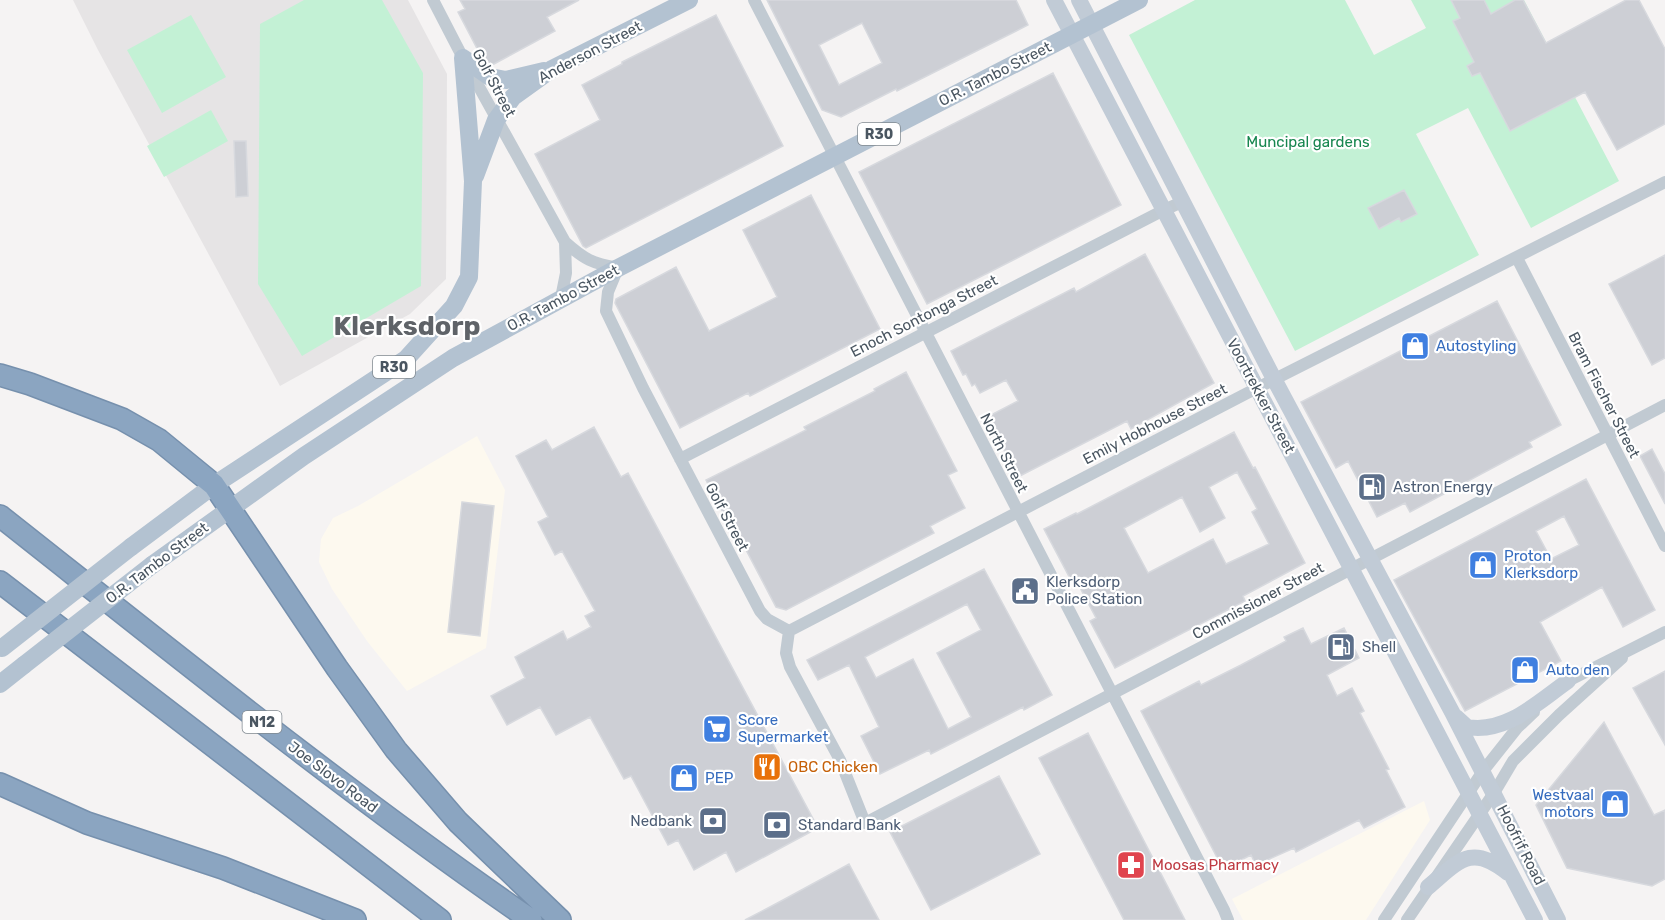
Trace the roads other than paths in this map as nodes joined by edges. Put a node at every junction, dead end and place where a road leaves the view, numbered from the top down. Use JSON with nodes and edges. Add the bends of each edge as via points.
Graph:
{"nodes":[{"id":1,"x":434,"y":0,"type":"edge"},
{"id":2,"x":688,"y":0,"type":"edge"},
{"id":3,"x":754,"y":0,"type":"edge"},
{"id":4,"x":1054,"y":0,"type":"edge"},
{"id":5,"x":1079,"y":0,"type":"edge"},
{"id":6,"x":1139,"y":0,"type":"edge"},
{"id":7,"x":1091,"y":25,"type":"junction"},
{"id":8,"x":1071,"y":35,"type":"junction"},
{"id":9,"x":463,"y":58,"type":"junction"},
{"id":10,"x":552,"y":69,"type":"junction"},
{"id":11,"x":496,"y":120,"type":"junction"},
{"id":12,"x":835,"y":156,"type":"junction"},
{"id":13,"x":473,"y":181,"type":"junction"},
{"id":14,"x":1665,"y":182,"type":"edge"},
{"id":15,"x":1184,"y":201,"type":"junction"},
{"id":16,"x":1162,"y":211,"type":"junction"},
{"id":17,"x":565,"y":242,"type":"junction"},
{"id":18,"x":1517,"y":258,"type":"junction"},
{"id":19,"x":618,"y":268,"type":"junction"},
{"id":20,"x":561,"y":298,"type":"junction"},
{"id":21,"x":925,"y":332,"type":"junction"},
{"id":22,"x":0,"y":375,"type":"edge"},
{"id":23,"x":1275,"y":379,"type":"junction"},
{"id":24,"x":1257,"y":388,"type":"junction"},
{"id":25,"x":1665,"y":405,"type":"edge"},
{"id":26,"x":1609,"y":436,"type":"junction"},
{"id":27,"x":680,"y":459,"type":"junction"},
{"id":28,"x":214,"y":484,"type":"junction"},
{"id":29,"x":231,"y":508,"type":"junction"},
{"id":30,"x":1018,"y":512,"type":"junction"},
{"id":31,"x":0,"y":516,"type":"edge"},
{"id":32,"x":1665,"y":546,"type":"edge"},
{"id":33,"x":1369,"y":559,"type":"junction"},
{"id":34,"x":1352,"y":568,"type":"junction"},
{"id":35,"x":0,"y":582,"type":"edge"},
{"id":36,"x":789,"y":631,"type":"junction"},
{"id":37,"x":1665,"y":632,"type":"edge"},
{"id":38,"x":1,"y":648,"type":"edge"},
{"id":39,"x":1634,"y":648,"type":"junction"},
{"id":40,"x":1568,"y":681,"type":"junction"},
{"id":41,"x":0,"y":684,"type":"edge"},
{"id":42,"x":1112,"y":694,"type":"junction"},
{"id":43,"x":1452,"y":712,"type":"junction"},
{"id":44,"x":1483,"y":771,"type":"junction"},
{"id":45,"x":0,"y":784,"type":"edge"},
{"id":46,"x":1468,"y":792,"type":"junction"},
{"id":47,"x":1494,"y":793,"type":"junction"},
{"id":48,"x":1480,"y":813,"type":"junction"},
{"id":49,"x":1511,"y":875,"type":"junction"},
{"id":50,"x":1428,"y":887,"type":"junction"},
{"id":51,"x":355,"y":920,"type":"edge"},
{"id":52,"x":440,"y":920,"type":"edge"},
{"id":53,"x":531,"y":920,"type":"edge"},
{"id":54,"x":560,"y":920,"type":"edge"},
{"id":55,"x":1228,"y":920,"type":"edge"},
{"id":56,"x":1384,"y":920,"type":"edge"},
{"id":57,"x":1407,"y":920,"type":"edge"},
{"id":58,"x":1535,"y":920,"type":"edge"},
{"id":59,"x":1558,"y":920,"type":"edge"}],
"edges":[{"from":1,"to":9,"type":"street","name":"Golf Street"},
{"from":2,"to":10,"type":"main road","name":"Anderson Street","number":"R30"},
{"from":3,"to":12,"type":"street","name":"North Street"},
{"from":4,"to":8,"type":"street","name":"Voortrekker Street"},
{"from":5,"to":7,"type":"street","name":"Voortrekker Street"},
{"from":6,"to":7,"type":"main road","name":"O.R. Tambo Street","number":"R30"},
{"from":7,"to":8,"type":"main road","name":"O.R. Tambo Street","number":"R30"},
{"from":7,"to":15,"type":"street","name":"Voortrekker Street"},
{"from":8,"to":12,"type":"main road","name":"O.R. Tambo Street","number":"R30"},
{"from":8,"to":16,"type":"street","name":"Voortrekker Street"},
{"from":9,"to":10,"type":"main road","via":[[490,77],[506,80]]},
{"from":9,"to":11,"type":"street","name":"Golf Street"},
{"from":9,"to":13,"type":"main road"},
{"from":10,"to":11,"type":"main road","name":"Anderson Street","number":"R30","via":[[513,97]]},
{"from":11,"to":13,"type":"main road","name":"Anderson Street","number":"R30"},
{"from":11,"to":17,"type":"street","name":"Golf Street"},
{"from":12,"to":19,"type":"main road","name":"O.R. Tambo Street","number":"R30"},
{"from":12,"to":21,"type":"street","name":"North Street"},
{"from":13,"to":28,"type":"main road","name":"O.R. Tambo Street","number":"R30","via":[[469,277],[454,306],[433,331],[406,359]]},
{"from":14,"to":18,"type":"street","name":"Emily Hobhouse Street"},
{"from":15,"to":16,"type":"street","name":"Enoch Sontonga Street"},
{"from":15,"to":23,"type":"street","name":"Voortrekker Street"},
{"from":16,"to":21,"type":"street","name":"Enoch Sontonga Street"},
{"from":16,"to":24,"type":"street","name":"Voortrekker Street"},
{"from":17,"to":19,"type":"street","name":"Golf Street","via":[[594,263]]},
{"from":17,"to":20,"type":"street","name":"Golf Street","via":[[566,273]]},
{"from":18,"to":23,"type":"street","name":"Emily Hobhouse Street"},
{"from":18,"to":26,"type":"street","name":"Bram Fischer Street"},
{"from":19,"to":20,"type":"main road","name":"O.R. Tambo Street","number":"R30"},
{"from":19,"to":27,"type":"street","name":"Golf Street","via":[[608,292],[606,311]]},
{"from":20,"to":29,"type":"main road","name":"O.R. Tambo Street","number":"R30","via":[[444,363]]},
{"from":21,"to":27,"type":"street","name":"Enoch Sontonga Street"},
{"from":21,"to":30,"type":"street","name":"North Street"},
{"from":22,"to":28,"type":"highway","via":[[123,419],[159,440]]},
{"from":23,"to":24,"type":"street","name":"Emily Hobhouse Street"},
{"from":23,"to":33,"type":"street","name":"Voortrekker Street"},
{"from":24,"to":30,"type":"street","name":"Emily Hobhouse Street"},
{"from":24,"to":34,"type":"street","name":"Voortrekker Street"},
{"from":25,"to":26,"type":"street","name":"Commissioner Street"},
{"from":26,"to":32,"type":"street","name":"Bram Fischer Street"},
{"from":26,"to":33,"type":"street","name":"Commissioner Street"},
{"from":27,"to":36,"type":"street","name":"Golf Street","via":[[760,611],[767,620]]},
{"from":28,"to":29,"type":"highway"},
{"from":28,"to":38,"type":"main road","name":"O.R. Tambo Street","number":"R30","bridge":true},
{"from":29,"to":41,"type":"main road","name":"O.R. Tambo Street","number":"R30","bridge":true},
{"from":29,"to":54,"type":"highway","via":[[337,669],[396,750],[458,822]]},
{"from":30,"to":36,"type":"street","name":"Emily Hobhouse Street"},
{"from":30,"to":42,"type":"street","name":"North Street"},
{"from":31,"to":53,"type":"highway","name":"Joe Slovo Road","number":"N12","via":[[295,748]]},
{"from":33,"to":34,"type":"street","name":"Commissioner Street"},
{"from":33,"to":43,"type":"street","name":"Voortrekker Street"},
{"from":34,"to":42,"type":"street","name":"Commissioner Street"},
{"from":34,"to":46,"type":"street","name":"Voortrekker Street"},
{"from":35,"to":52,"type":"highway"},
{"from":36,"to":42,"type":"street","name":"Commissioner Street","via":[[786,653],[790,668],[840,760],[865,823]]},
{"from":37,"to":39,"type":"street"},
{"from":39,"to":40,"type":"street"},
{"from":39,"to":47,"type":"street","via":[[1513,761]]},
{"from":40,"to":43,"type":"street","via":[[1494,728],[1467,727]]},
{"from":40,"to":44,"type":"street","via":[[1517,728]]},
{"from":42,"to":55,"type":"street","name":"North Street"},
{"from":43,"to":44,"type":"street","name":"Voortrekker Street"},
{"from":44,"to":46,"type":"street"},
{"from":44,"to":47,"type":"street","name":"Hoofrif Road"},
{"from":45,"to":51,"type":"highway","via":[[87,823],[223,868]]},
{"from":46,"to":48,"type":"street","name":"Hoofrif Road"},
{"from":46,"to":56,"type":"street"},
{"from":47,"to":48,"type":"street"},
{"from":47,"to":59,"type":"street","name":"Hoofrif Road"},
{"from":48,"to":49,"type":"street","name":"Hoofrif Road"},
{"from":48,"to":50,"type":"street"},
{"from":49,"to":50,"type":"street","via":[[1483,857],[1470,858],[1459,861]]},
{"from":49,"to":58,"type":"street","name":"Hoofrif Road"},
{"from":50,"to":57,"type":"street"}]}
